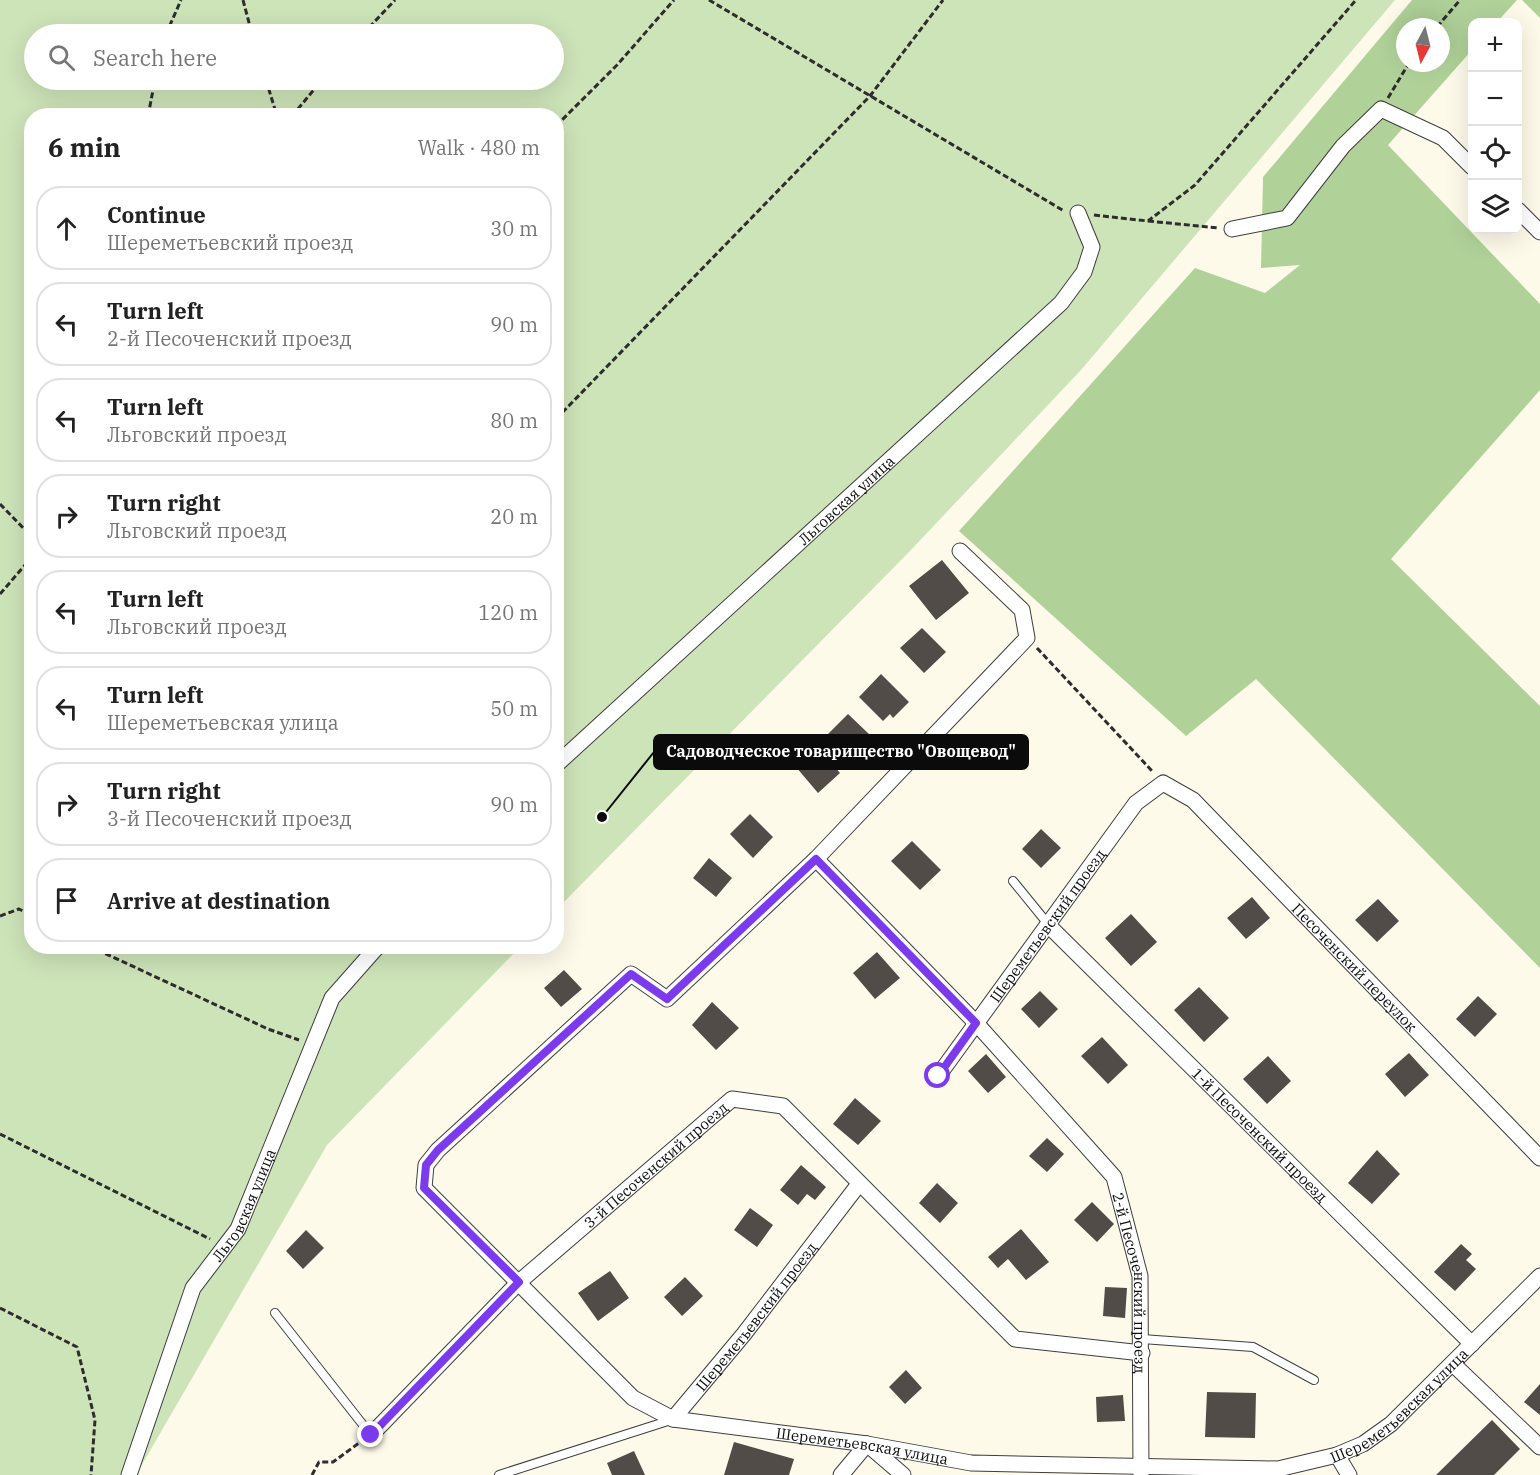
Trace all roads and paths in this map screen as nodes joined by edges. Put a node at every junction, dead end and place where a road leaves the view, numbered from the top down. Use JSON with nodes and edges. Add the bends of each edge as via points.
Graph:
{"nodes":[{"id":1,"x":181,"y":0,"type":"edge"},
{"id":2,"x":243,"y":0,"type":"edge"},
{"id":3,"x":395,"y":0,"type":"edge"},
{"id":4,"x":674,"y":0,"type":"edge"},
{"id":5,"x":709,"y":0,"type":"edge"},
{"id":6,"x":943,"y":0,"type":"edge"},
{"id":7,"x":1356,"y":0,"type":"edge"},
{"id":8,"x":1460,"y":0,"type":"edge"},
{"id":9,"x":1445,"y":18,"type":"edge"},
{"id":10,"x":170,"y":24,"type":"edge"},
{"id":11,"x":249,"y":24,"type":"edge"},
{"id":12,"x":372,"y":24,"type":"edge"},
{"id":13,"x":1404,"y":72,"type":"edge"},
{"id":14,"x":153,"y":90,"type":"edge"},
{"id":15,"x":269,"y":90,"type":"edge"},
{"id":16,"x":314,"y":90,"type":"edge"},
{"id":17,"x":870,"y":96,"type":"junction"},
{"id":18,"x":150,"y":108,"type":"edge"},
{"id":19,"x":275,"y":108,"type":"edge"},
{"id":20,"x":299,"y":108,"type":"edge"},
{"id":21,"x":1381,"y":110,"type":"junction"},
{"id":22,"x":564,"y":118,"type":"edge"},
{"id":23,"x":1468,"y":162,"type":"edge"},
{"id":24,"x":1078,"y":213,"type":"junction"},
{"id":25,"x":1522,"y":214,"type":"edge"},
{"id":26,"x":1148,"y":221,"type":"junction"},
{"id":27,"x":1232,"y":229,"type":"joint"},
{"id":28,"x":1540,"y":232,"type":"edge"},
{"id":29,"x":564,"y":411,"type":"edge"},
{"id":30,"x":0,"y":504,"type":"edge"},
{"id":31,"x":24,"y":529,"type":"edge"},
{"id":32,"x":960,"y":551,"type":"dead end"},
{"id":33,"x":24,"y":566,"type":"edge"},
{"id":34,"x":0,"y":594,"type":"edge"},
{"id":35,"x":1027,"y":638,"type":"junction"},
{"id":36,"x":564,"y":758,"type":"edge"},
{"id":37,"x":1163,"y":783,"type":"junction"},
{"id":38,"x":816,"y":859,"type":"junction"},
{"id":39,"x":1013,"y":881,"type":"dead end"},
{"id":40,"x":24,"y":912,"type":"edge"},
{"id":41,"x":0,"y":916,"type":"edge"},
{"id":42,"x":1048,"y":925,"type":"junction"},
{"id":43,"x":106,"y":954,"type":"edge"},
{"id":44,"x":371,"y":954,"type":"edge"},
{"id":45,"x":976,"y":1023,"type":"junction"},
{"id":46,"x":313,"y":1044,"type":"junction"},
{"id":47,"x":938,"y":1076,"type":"dead end"},
{"id":48,"x":0,"y":1134,"type":"edge"},
{"id":49,"x":1540,"y":1158,"type":"edge"},
{"id":50,"x":859,"y":1184,"type":"junction"},
{"id":51,"x":226,"y":1245,"type":"junction"},
{"id":52,"x":1540,"y":1276,"type":"edge"},
{"id":53,"x":519,"y":1282,"type":"junction"},
{"id":54,"x":0,"y":1308,"type":"edge"},
{"id":55,"x":275,"y":1312,"type":"dead end"},
{"id":56,"x":1472,"y":1344,"type":"junction"},
{"id":57,"x":1142,"y":1346,"type":"junction"},
{"id":58,"x":1453,"y":1364,"type":"junction"},
{"id":59,"x":1314,"y":1380,"type":"dead end"},
{"id":60,"x":673,"y":1419,"type":"junction"},
{"id":61,"x":371,"y":1435,"type":"junction"},
{"id":62,"x":867,"y":1444,"type":"junction"},
{"id":63,"x":1540,"y":1447,"type":"edge"},
{"id":64,"x":1337,"y":1455,"type":"junction"},
{"id":65,"x":1141,"y":1471,"type":"edge"},
{"id":66,"x":1219,"y":1471,"type":"edge"},
{"id":67,"x":91,"y":1475,"type":"edge"},
{"id":68,"x":129,"y":1475,"type":"edge"},
{"id":69,"x":312,"y":1475,"type":"edge"},
{"id":70,"x":499,"y":1475,"type":"edge"},
{"id":71,"x":841,"y":1475,"type":"edge"},
{"id":72,"x":903,"y":1475,"type":"edge"},
{"id":73,"x":1349,"y":1475,"type":"edge"}],
"edges":[{"from":1,"to":10,"type":"path"},
{"from":2,"to":11,"type":"path"},
{"from":3,"to":12,"type":"path"},
{"from":4,"to":22,"type":"path"},
{"from":5,"to":17,"type":"path"},
{"from":6,"to":17,"type":"path"},
{"from":7,"to":26,"type":"path","via":[[1195,185]]},
{"from":8,"to":9,"type":"path"},
{"from":13,"to":21,"type":"path"},
{"from":14,"to":18,"type":"path"},
{"from":15,"to":19,"type":"path"},
{"from":16,"to":20,"type":"path"},
{"from":17,"to":24,"type":"path","via":[[1063,211]]},
{"from":17,"to":29,"type":"path"},
{"from":21,"to":23,"type":"street","via":[[1443,138]]},
{"from":21,"to":27,"type":"street","via":[[1343,146],[1287,218]]},
{"from":24,"to":26,"type":"path"},
{"from":24,"to":36,"type":"street","name":"Льговская улица","via":[[1092,247],[1084,272],[1061,303]]},
{"from":25,"to":28,"type":"street"},
{"from":26,"to":27,"type":"path"},
{"from":30,"to":31,"type":"path"},
{"from":32,"to":35,"type":"street","via":[[1022,610]]},
{"from":33,"to":34,"type":"path"},
{"from":35,"to":37,"type":"path"},
{"from":35,"to":38,"type":"street"},
{"from":37,"to":42,"type":"street","name":"Шереметьевский проезд","via":[[1136,803]]},
{"from":37,"to":49,"type":"street","name":"Песоченский переулок","via":[[1193,800]]},
{"from":38,"to":45,"type":"street","name":"2-й Песоченский проезд"},
{"from":38,"to":53,"type":"street","name":"Шереметьевская улица","via":[[667,999],[631,974],[426,1165],[424,1188]]},
{"from":39,"to":42,"type":"lane"},
{"from":40,"to":41,"type":"path","via":[[19,909]]},
{"from":42,"to":45,"type":"street","name":"Шереметьевский проезд"},
{"from":42,"to":56,"type":"street","name":"1-й Песоченский проезд"},
{"from":43,"to":46,"type":"path","via":[[268,1029]]},
{"from":44,"to":46,"type":"street","name":"Льговская улица","via":[[332,998]]},
{"from":45,"to":47,"type":"street","name":"Шереметьевский проезд"},
{"from":45,"to":57,"type":"street","name":"2-й Песоченский проезд","via":[[1114,1177],[1140,1276]]},
{"from":46,"to":51,"type":"street","name":"Льговская улица","via":[[238,1229]]},
{"from":48,"to":51,"type":"path","via":[[187,1230]]},
{"from":50,"to":53,"type":"street","name":"3-й Песоченский проезд","via":[[783,1106],[732,1099]]},
{"from":50,"to":57,"type":"street","name":"3-й Песоченский проезд","via":[[1015,1339]]},
{"from":50,"to":60,"type":"street","name":"Шереметьевский проезд"},
{"from":51,"to":68,"type":"street","name":"Льговская улица","via":[[193,1288]]},
{"from":52,"to":56,"type":"street","name":"Шереметьевская улица"},
{"from":53,"to":60,"type":"street","name":"Шереметьевская улица","via":[[633,1398]]},
{"from":53,"to":61,"type":"street","name":"3-й Песоченский проезд"},
{"from":54,"to":67,"type":"path","via":[[77,1347],[95,1420]]},
{"from":55,"to":61,"type":"lane"},
{"from":56,"to":58,"type":"street","name":"Шереметьевская улица"},
{"from":57,"to":59,"type":"lane","via":[[1252,1347]]},
{"from":57,"to":65,"type":"street","name":"2-й Песоченский проезд"},
{"from":58,"to":63,"type":"street"},
{"from":58,"to":64,"type":"street","name":"Шереметьевская улица","via":[[1391,1424],[1363,1444]]},
{"from":60,"to":62,"type":"street","name":"Шереметьевская улица"},
{"from":60,"to":70,"type":"lane"},
{"from":61,"to":69,"type":"path","via":[[333,1462],[320,1462]]},
{"from":62,"to":65,"type":"street","name":"Шереметьевская улица","via":[[971,1463]]},
{"from":62,"to":71,"type":"street"},
{"from":62,"to":72,"type":"street"},
{"from":64,"to":66,"type":"street","name":"Шереметьевская улица","via":[[1278,1469]]},
{"from":64,"to":73,"type":"street"},
{"from":65,"to":66,"type":"street","name":"Шереметьевская улица"}]}
